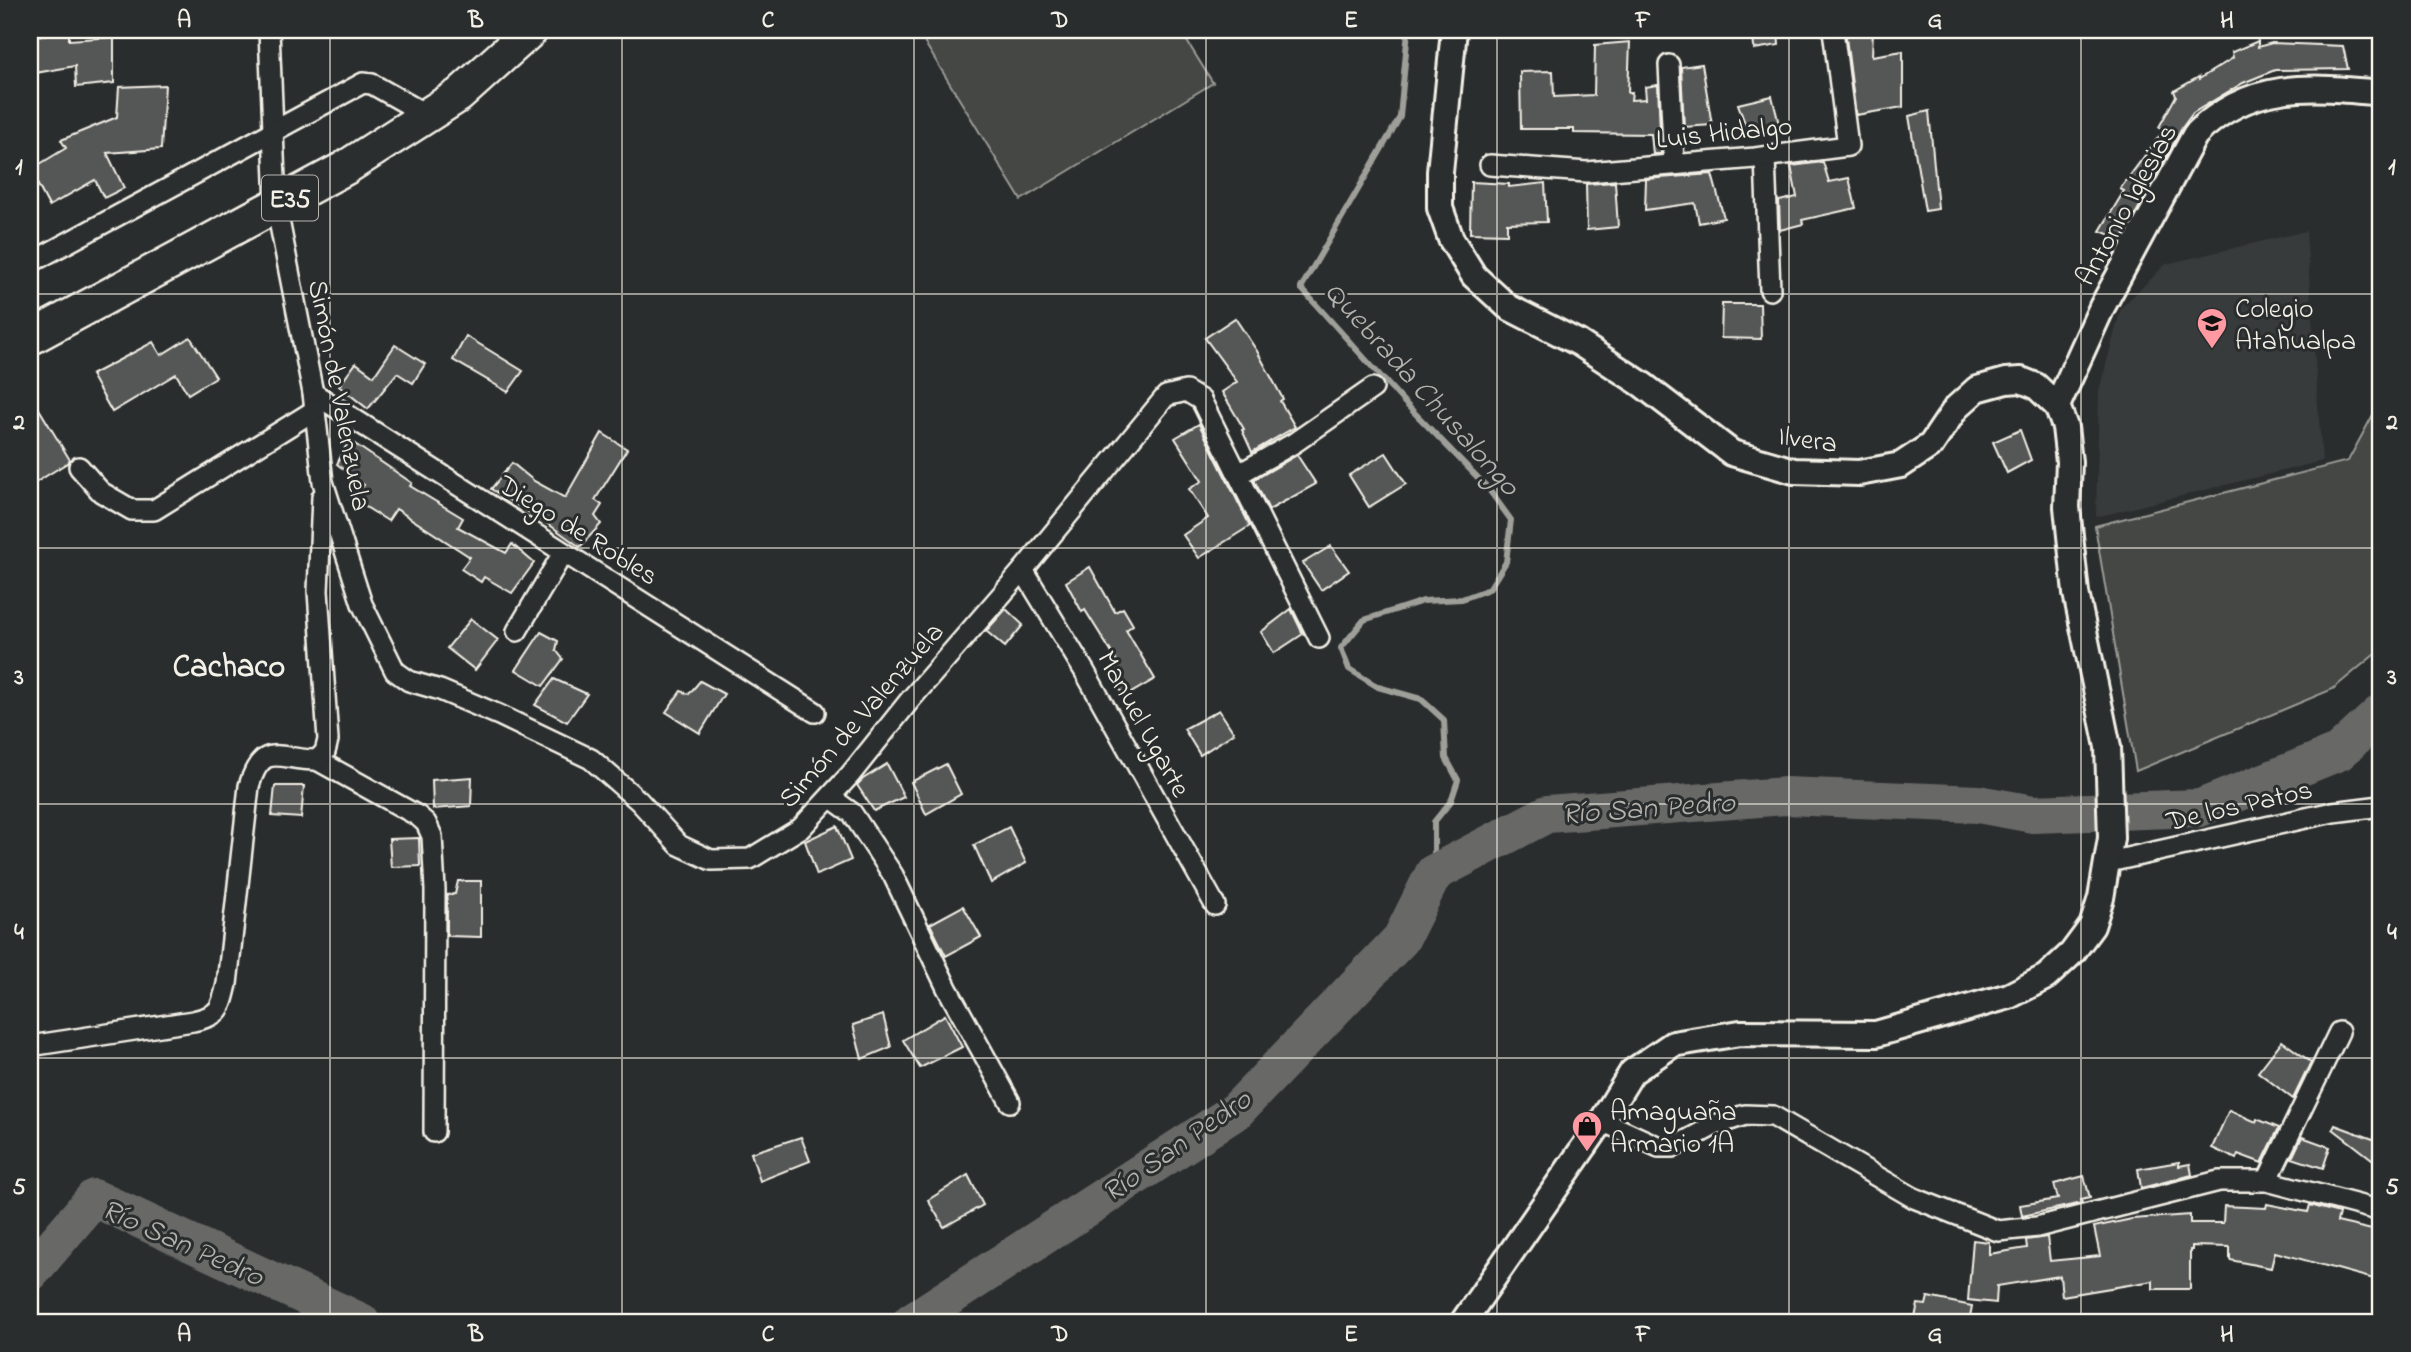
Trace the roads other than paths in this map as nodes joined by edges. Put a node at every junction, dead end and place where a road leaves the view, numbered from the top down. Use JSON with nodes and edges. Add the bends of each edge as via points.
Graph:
{"nodes":[{"id":1,"x":269,"y":30,"type":"edge"},
{"id":2,"x":531,"y":30,"type":"edge"},
{"id":3,"x":1454,"y":30,"type":"edge"},
{"id":4,"x":1833,"y":30,"type":"edge"},
{"id":5,"x":1669,"y":65,"type":"dead end"},
{"id":6,"x":2381,"y":93,"type":"edge"},
{"id":7,"x":427,"y":115,"type":"junction"},
{"id":8,"x":274,"y":132,"type":"junction"},
{"id":9,"x":1765,"y":157,"type":"junction"},
{"id":10,"x":1490,"y":164,"type":"dead end"},
{"id":11,"x":1674,"y":164,"type":"junction"},
{"id":12,"x":276,"y":205,"type":"junction"},
{"id":13,"x":30,"y":263,"type":"edge"},
{"id":14,"x":1770,"y":290,"type":"dead end"},
{"id":15,"x":30,"y":338,"type":"edge"},
{"id":16,"x":1373,"y":388,"type":"dead end"},
{"id":17,"x":314,"y":402,"type":"junction"},
{"id":18,"x":2057,"y":406,"type":"junction"},
{"id":19,"x":79,"y":467,"type":"dead end"},
{"id":20,"x":1239,"y":474,"type":"junction"},
{"id":21,"x":323,"y":482,"type":"junction"},
{"id":22,"x":563,"y":553,"type":"junction"},
{"id":23,"x":1023,"y":570,"type":"junction"},
{"id":24,"x":517,"y":631,"type":"dead end"},
{"id":25,"x":1319,"y":638,"type":"dead end"},
{"id":26,"x":815,"y":712,"type":"dead end"},
{"id":27,"x":317,"y":760,"type":"junction"},
{"id":28,"x":830,"y":797,"type":"junction"},
{"id":29,"x":2381,"y":806,"type":"edge"},
{"id":30,"x":2110,"y":850,"type":"junction"},
{"id":31,"x":1215,"y":905,"type":"dead end"},
{"id":32,"x":2339,"y":1032,"type":"dead end"},
{"id":33,"x":30,"y":1046,"type":"edge"},
{"id":34,"x":1010,"y":1102,"type":"dead end"},
{"id":35,"x":1602,"y":1121,"type":"junction"},
{"id":36,"x":434,"y":1132,"type":"dead end"},
{"id":37,"x":2267,"y":1181,"type":"junction"},
{"id":38,"x":2381,"y":1211,"type":"edge"},
{"id":39,"x":1463,"y":1322,"type":"edge"}],
"edges":[{"from":1,"to":8,"type":"street","name":"Simón de Valenzuela"},
{"from":2,"to":7,"type":"highway","number":"E35","via":[[459,95]]},
{"from":3,"to":18,"type":"street","name":"Ilvera","via":[[1440,208],[1451,239],[1474,276],[1508,307],[1578,343],[1643,385],[1732,453],[1794,471],[1859,473],[1902,465],[1931,444],[1956,408],[1977,389],[2021,380],[2036,386]]},
{"from":4,"to":9,"type":"street","name":"Luis Hidalgo","via":[[1848,146]]},
{"from":5,"to":11,"type":"street"},
{"from":6,"to":18,"type":"street","name":"Antonio Iglesias","via":[[2311,88],[2272,91],[2211,119],[2195,135],[2102,307]]},
{"from":7,"to":8,"type":"street","via":[[363,83]]},
{"from":7,"to":12,"type":"highway","number":"E35","via":[[345,168]]},
{"from":8,"to":12,"type":"street","name":"Simón de Valenzuela"},
{"from":8,"to":13,"type":"street"},
{"from":9,"to":11,"type":"street","name":"Luis Hidalgo"},
{"from":9,"to":14,"type":"street"},
{"from":10,"to":11,"type":"street","name":"Luis Hidalgo","via":[[1587,172]]},
{"from":12,"to":15,"type":"highway","number":"E35"},
{"from":12,"to":17,"type":"street","name":"Simón de Valenzuela"},
{"from":16,"to":20,"type":"street","via":[[1294,443]]},
{"from":17,"to":19,"type":"street","via":[[154,510],[132,510],[101,492]]},
{"from":17,"to":21,"type":"street","name":"Simón de Valenzuela"},
{"from":17,"to":22,"type":"street","name":"Diego de Robles"},
{"from":18,"to":30,"type":"street","via":[[2069,462],[2067,507],[2076,593],[2108,747]]},
{"from":20,"to":23,"type":"street","name":"Simón de Valenzuela","via":[[1201,400],[1186,391],[1166,396]]},
{"from":20,"to":25,"type":"street","name":"Simón de Valenzuela"},
{"from":21,"to":27,"type":"street","via":[[318,591],[328,740]]},
{"from":21,"to":28,"type":"street","name":"Simón de Valenzuela","via":[[362,604],[400,677],[499,715],[592,760],[639,801],[679,845],[711,860],[750,859],[801,828]]},
{"from":22,"to":24,"type":"street"},
{"from":22,"to":26,"type":"street","name":"Diego de Robles"},
{"from":23,"to":28,"type":"street","name":"Simón de Valenzuela"},
{"from":23,"to":31,"type":"street","name":"Manuel Ugarte"},
{"from":27,"to":33,"type":"street","via":[[271,754],[254,769],[222,1007],[211,1017],[193,1021]]},
{"from":27,"to":36,"type":"street","via":[[418,816],[432,836]]},
{"from":28,"to":34,"type":"street","via":[[852,813],[877,848]]},
{"from":29,"to":30,"type":"street","name":"De los Patos"},
{"from":30,"to":35,"type":"street","via":[[2092,926],[2046,977],[2009,996],[1877,1034],[1740,1032],[1673,1044],[1632,1072]]},
{"from":32,"to":37,"type":"street"},
{"from":35,"to":37,"type":"street","via":[[1660,1147],[1674,1147],[1745,1115],[1773,1116],[1914,1198],[1998,1231],[2037,1227],[2210,1182]]},
{"from":35,"to":39,"type":"street"},
{"from":37,"to":38,"type":"street"}]}
